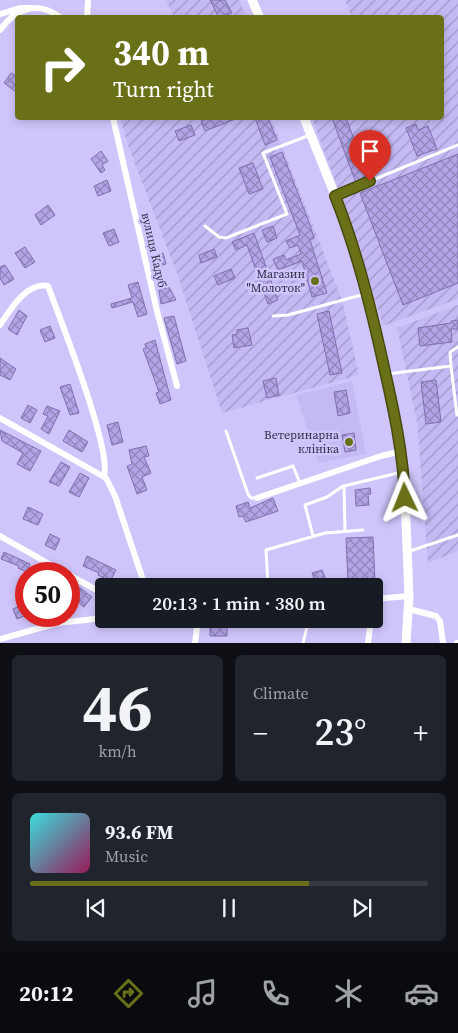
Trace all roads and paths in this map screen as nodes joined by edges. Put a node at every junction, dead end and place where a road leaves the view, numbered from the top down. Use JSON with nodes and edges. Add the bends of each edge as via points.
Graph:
{"nodes":[{"id":1,"x":88,"y":0,"type":"edge"},
{"id":2,"x":252,"y":0,"type":"edge"},
{"id":3,"x":31,"y":8,"type":"junction"},
{"id":4,"x":0,"y":14,"type":"edge"},
{"id":5,"x":56,"y":15,"type":"edge"},
{"id":6,"x":87,"y":15,"type":"edge"},
{"id":7,"x":259,"y":15,"type":"edge"},
{"id":8,"x":0,"y":30,"type":"edge"},
{"id":9,"x":113,"y":120,"type":"edge"},
{"id":10,"x":305,"y":120,"type":"edge"},
{"id":11,"x":311,"y":134,"type":"junction"},
{"id":12,"x":458,"y":145,"type":"edge"},
{"id":13,"x":335,"y":196,"type":"junction"},
{"id":14,"x":205,"y":226,"type":"dead end"},
{"id":15,"x":368,"y":294,"type":"junction"},
{"id":16,"x":273,"y":316,"type":"dead end"},
{"id":17,"x":0,"y":325,"type":"edge"},
{"id":18,"x":458,"y":347,"type":"edge"},
{"id":19,"x":451,"y":366,"type":"junction"},
{"id":20,"x":386,"y":375,"type":"junction"},
{"id":21,"x":177,"y":386,"type":"dead end"},
{"id":22,"x":457,"y":415,"type":"dead end"},
{"id":23,"x":0,"y":418,"type":"edge"},
{"id":24,"x":226,"y":431,"type":"dead end"},
{"id":25,"x":402,"y":451,"type":"junction"},
{"id":26,"x":404,"y":472,"type":"junction"},
{"id":27,"x":104,"y":476,"type":"junction"},
{"id":28,"x":257,"y":478,"type":"dead end"},
{"id":29,"x":300,"y":483,"type":"junction"},
{"id":30,"x":344,"y":486,"type":"junction"},
{"id":31,"x":257,"y":498,"type":"joint"},
{"id":32,"x":345,"y":530,"type":"junction"},
{"id":33,"x":363,"y":530,"type":"dead end"},
{"id":34,"x":458,"y":535,"type":"edge"},
{"id":35,"x":0,"y":536,"type":"edge"},
{"id":36,"x":313,"y":536,"type":"junction"},
{"id":37,"x":407,"y":551,"type":"junction"},
{"id":38,"x":47,"y":562,"type":"edge"},
{"id":39,"x":142,"y":578,"type":"edge"},
{"id":40,"x":268,"y":578,"type":"edge"},
{"id":41,"x":80,"y":581,"type":"edge"},
{"id":42,"x":95,"y":589,"type":"edge"},
{"id":43,"x":409,"y":596,"type":"junction"},
{"id":44,"x":383,"y":599,"type":"edge"},
{"id":45,"x":409,"y":609,"type":"junction"},
{"id":46,"x":95,"y":619,"type":"edge"},
{"id":47,"x":197,"y":628,"type":"edge"},
{"id":48,"x":307,"y":628,"type":"edge"},
{"id":49,"x":370,"y":628,"type":"edge"},
{"id":50,"x":0,"y":640,"type":"edge"},
{"id":51,"x":195,"y":643,"type":"edge"},
{"id":52,"x":303,"y":643,"type":"edge"},
{"id":53,"x":368,"y":643,"type":"edge"},
{"id":54,"x":406,"y":643,"type":"edge"},
{"id":55,"x":443,"y":643,"type":"edge"}],
"edges":[{"from":1,"to":6,"type":"street"},
{"from":2,"to":7,"type":"main road"},
{"from":3,"to":4,"type":"street"},
{"from":3,"to":5,"type":"street","via":[[46,8]]},
{"from":3,"to":8,"type":"street","via":[[15,15]]},
{"from":9,"to":21,"type":"street","name":"вулиця Кадуб"},
{"from":10,"to":11,"type":"main road"},
{"from":11,"to":13,"type":"main road"},
{"from":11,"to":14,"type":"lane","via":[[263,153],[288,214],[226,238],[219,237]]},
{"from":12,"to":13,"type":"lane"},
{"from":13,"to":15,"type":"main road"},
{"from":15,"to":16,"type":"lane"},
{"from":15,"to":20,"type":"main road"},
{"from":17,"to":27,"type":"street","via":[[14,304],[31,290],[48,286],[93,411],[105,464]]},
{"from":18,"to":19,"type":"lane","via":[[450,352]]},
{"from":19,"to":20,"type":"lane"},
{"from":19,"to":22,"type":"lane"},
{"from":20,"to":25,"type":"main road"},
{"from":23,"to":27,"type":"street"},
{"from":24,"to":31,"type":"lane","via":[[248,494]]},
{"from":25,"to":26,"type":"main road"},
{"from":25,"to":29,"type":"street"},
{"from":26,"to":30,"type":"lane"},
{"from":26,"to":37,"type":"main road"},
{"from":27,"to":39,"type":"street","via":[[114,492]]},
{"from":28,"to":29,"type":"lane","via":[[292,466]]},
{"from":29,"to":31,"type":"street"},
{"from":30,"to":32,"type":"lane"},
{"from":30,"to":36,"type":"lane","via":[[327,497],[304,505]]},
{"from":32,"to":33,"type":"lane"},
{"from":32,"to":36,"type":"lane"},
{"from":34,"to":37,"type":"lane"},
{"from":35,"to":38,"type":"street"},
{"from":36,"to":40,"type":"lane","via":[[266,550]]},
{"from":37,"to":43,"type":"main road"},
{"from":41,"to":42,"type":"street"},
{"from":43,"to":44,"type":"street"},
{"from":43,"to":45,"type":"main road"},
{"from":45,"to":54,"type":"main road"},
{"from":45,"to":55,"type":"street","via":[[436,616],[440,621]]},
{"from":46,"to":50,"type":"street","via":[[58,623]]},
{"from":47,"to":51,"type":"street"},
{"from":48,"to":52,"type":"lane"},
{"from":49,"to":53,"type":"street"}]}
